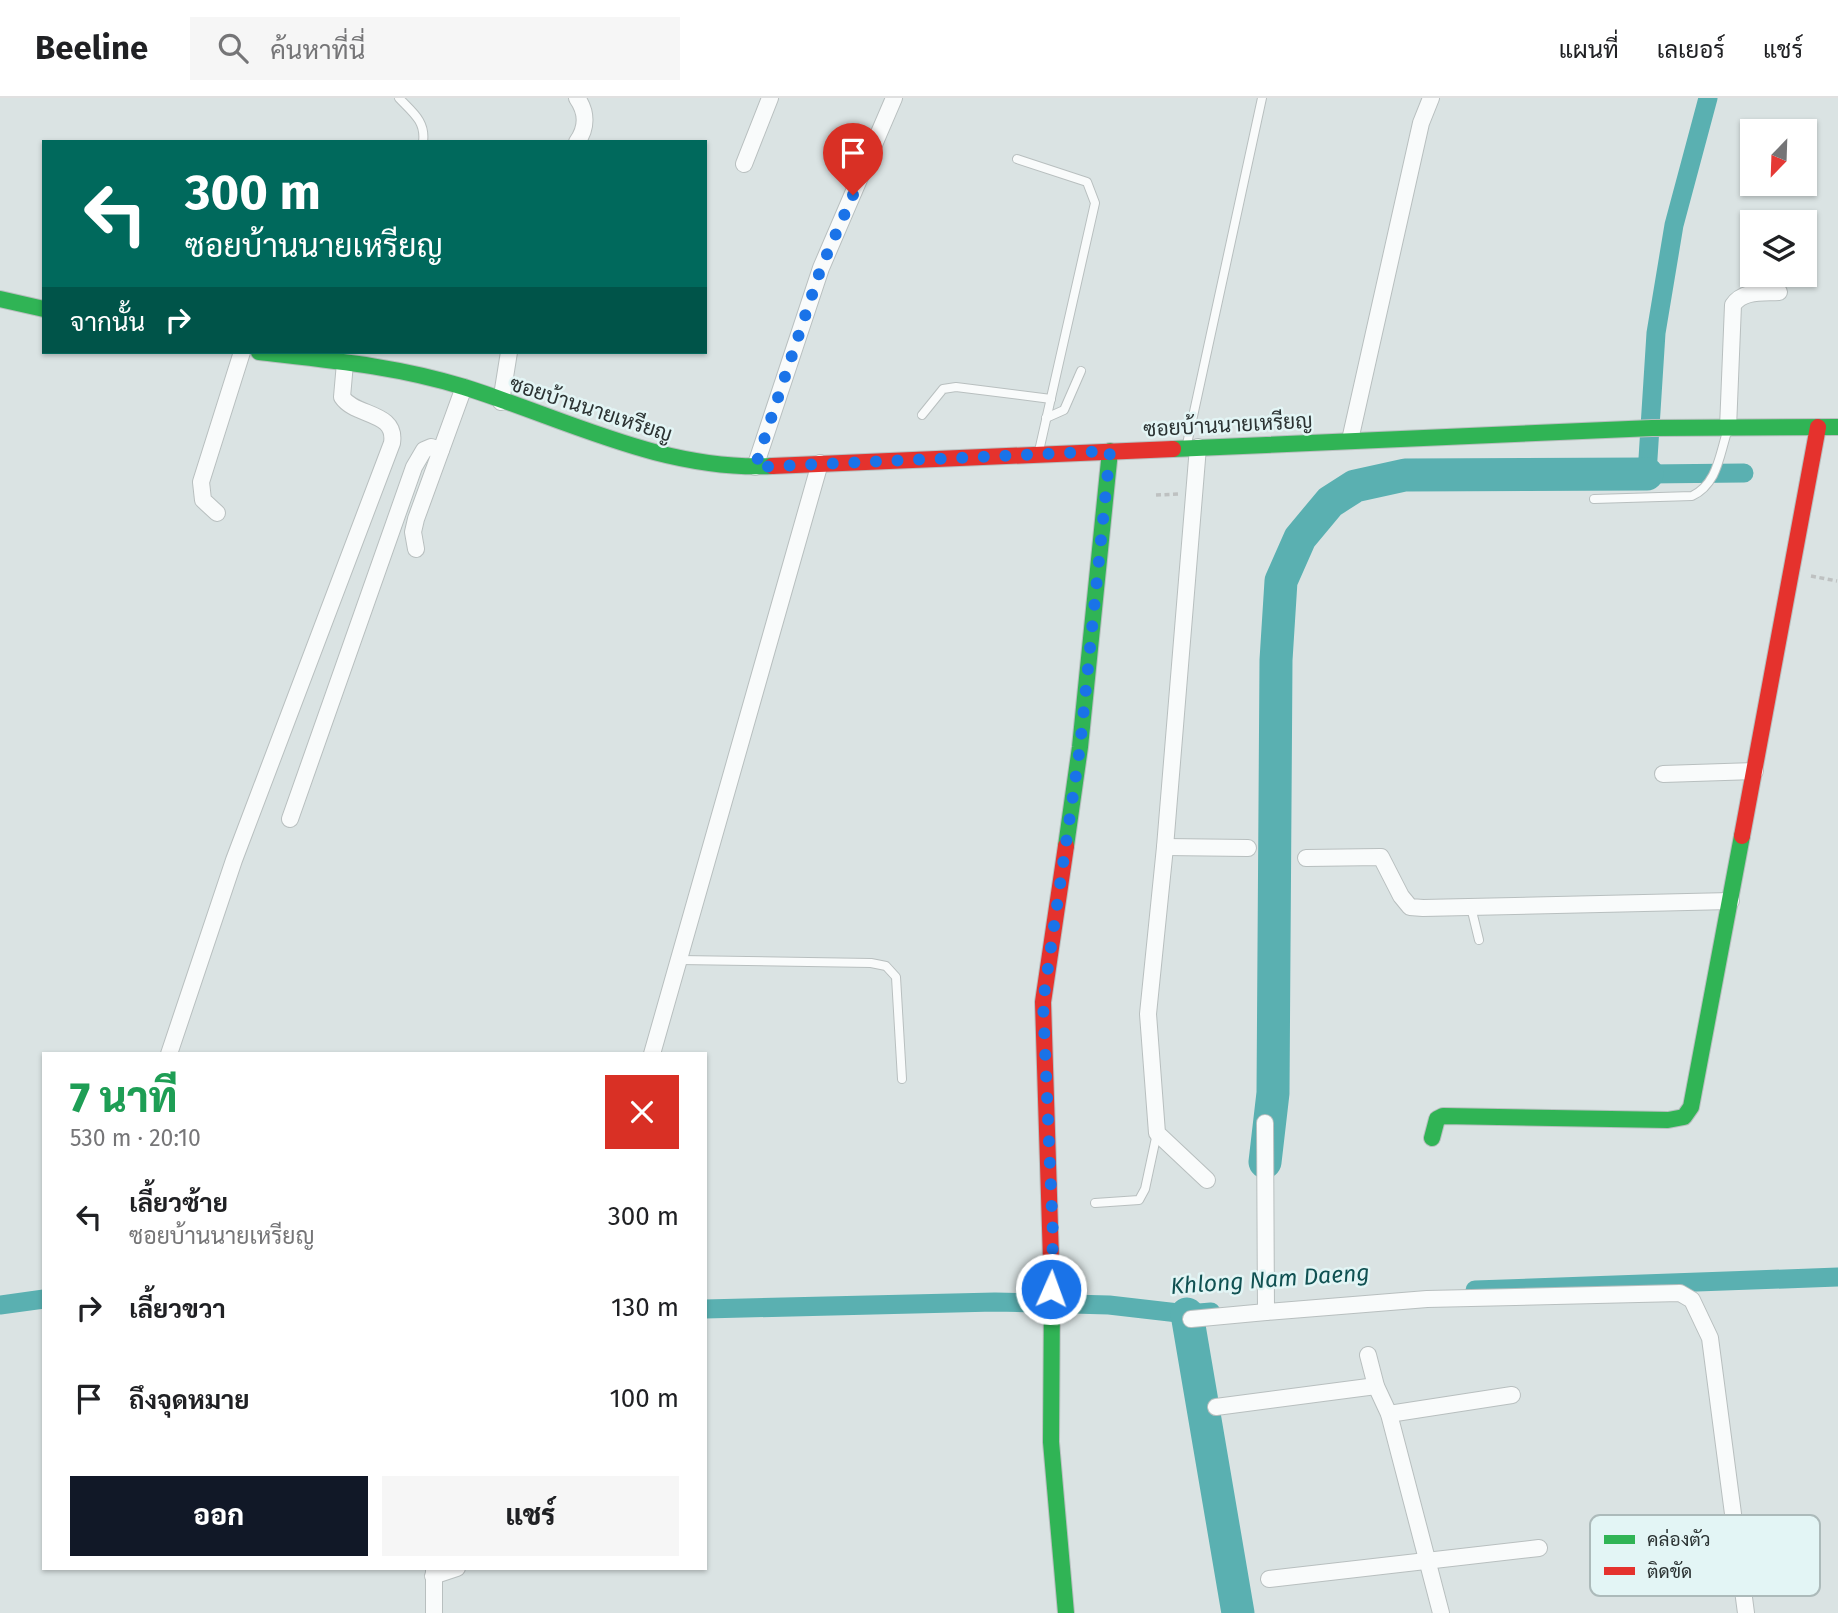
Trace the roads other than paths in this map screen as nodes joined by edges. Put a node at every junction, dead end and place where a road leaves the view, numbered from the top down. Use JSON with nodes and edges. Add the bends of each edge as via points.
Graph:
{"nodes":[{"id":1,"x":399,"y":98,"type":"edge"},
{"id":2,"x":577,"y":98,"type":"edge"},
{"id":3,"x":770,"y":98,"type":"edge"},
{"id":4,"x":894,"y":98,"type":"edge"},
{"id":5,"x":1262,"y":98,"type":"edge"},
{"id":6,"x":1431,"y":98,"type":"edge"},
{"id":7,"x":423,"y":140,"type":"edge"},
{"id":8,"x":578,"y":140,"type":"edge"},
{"id":9,"x":1017,"y":159,"type":"dead end"},
{"id":10,"x":744,"y":164,"type":"dead end"},
{"id":11,"x":1779,"y":292,"type":"dead end"},
{"id":12,"x":0,"y":299,"type":"edge"},
{"id":13,"x":42,"y":309,"type":"edge"},
{"id":14,"x":241,"y":354,"type":"edge"},
{"id":15,"x":275,"y":354,"type":"edge"},
{"id":16,"x":509,"y":354,"type":"edge"},
{"id":17,"x":345,"y":363,"type":"junction"},
{"id":18,"x":1082,"y":371,"type":"dead end"},
{"id":19,"x":464,"y":387,"type":"junction"},
{"id":20,"x":1051,"y":399,"type":"junction"},
{"id":21,"x":500,"y":401,"type":"junction"},
{"id":22,"x":922,"y":415,"type":"dead end"},
{"id":23,"x":1046,"y":418,"type":"junction"},
{"id":24,"x":1818,"y":427,"type":"junction"},
{"id":25,"x":1838,"y":427,"type":"edge"},
{"id":26,"x":1728,"y":428,"type":"junction"},
{"id":27,"x":1350,"y":440,"type":"junction"},
{"id":28,"x":1192,"y":447,"type":"junction"},
{"id":29,"x":441,"y":450,"type":"junction"},
{"id":30,"x":1110,"y":451,"type":"junction"},
{"id":31,"x":1038,"y":454,"type":"junction"},
{"id":32,"x":821,"y":463,"type":"junction"},
{"id":33,"x":755,"y":467,"type":"junction"},
{"id":34,"x":1594,"y":499,"type":"dead end"},
{"id":35,"x":217,"y":513,"type":"dead end"},
{"id":36,"x":416,"y":549,"type":"dead end"},
{"id":37,"x":1755,"y":771,"type":"junction"},
{"id":38,"x":1663,"y":774,"type":"dead end"},
{"id":39,"x":290,"y":819,"type":"dead end"},
{"id":40,"x":1166,"y":847,"type":"junction"},
{"id":41,"x":1248,"y":848,"type":"dead end"},
{"id":42,"x":1306,"y":858,"type":"dead end"},
{"id":43,"x":1731,"y":901,"type":"junction"},
{"id":44,"x":1471,"y":907,"type":"junction"},
{"id":45,"x":1479,"y":940,"type":"dead end"},
{"id":46,"x":680,"y":960,"type":"junction"},
{"id":47,"x":170,"y":1052,"type":"edge"},
{"id":48,"x":653,"y":1052,"type":"edge"},
{"id":49,"x":902,"y":1079,"type":"dead end"},
{"id":50,"x":1265,"y":1124,"type":"dead end"},
{"id":51,"x":1157,"y":1133,"type":"junction"},
{"id":52,"x":1432,"y":1138,"type":"dead end"},
{"id":53,"x":1207,"y":1180,"type":"dead end"},
{"id":54,"x":1095,"y":1203,"type":"dead end"},
{"id":55,"x":1266,"y":1311,"type":"junction"},
{"id":56,"x":1191,"y":1319,"type":"dead end"},
{"id":57,"x":1368,"y":1355,"type":"dead end"},
{"id":58,"x":1376,"y":1386,"type":"junction"},
{"id":59,"x":1512,"y":1395,"type":"dead end"},
{"id":60,"x":1216,"y":1407,"type":"dead end"},
{"id":61,"x":1389,"y":1414,"type":"junction"},
{"id":62,"x":1733,"y":1515,"type":"edge"},
{"id":63,"x":1539,"y":1548,"type":"dead end"},
{"id":64,"x":1429,"y":1560,"type":"junction"},
{"id":65,"x":433,"y":1572,"type":"edge"},
{"id":66,"x":1269,"y":1579,"type":"dead end"},
{"id":67,"x":434,"y":1613,"type":"edge"},
{"id":68,"x":1066,"y":1613,"type":"edge"},
{"id":69,"x":1441,"y":1613,"type":"edge"}],
"edges":[{"from":1,"to":7,"type":"lane","via":[[420,121]]},
{"from":2,"to":8,"type":"street","via":[[585,122]]},
{"from":3,"to":10,"type":"street"},
{"from":4,"to":33,"type":"street","via":[[821,268]]},
{"from":5,"to":28,"type":"lane"},
{"from":6,"to":27,"type":"street","via":[[1421,123]]},
{"from":9,"to":20,"type":"lane","via":[[1087,182],[1095,203]]},
{"from":11,"to":26,"type":"street","via":[[1747,294],[1732,305]]},
{"from":12,"to":13,"type":"street"},
{"from":14,"to":35,"type":"street","via":[[201,482],[203,500]]},
{"from":15,"to":17,"type":"street","name":"ซอยบ้านนายเหรียญ"},
{"from":16,"to":21,"type":"street"},
{"from":17,"to":19,"type":"street","name":"ซอยบ้านนายเหรียญ","via":[[389,363]]},
{"from":17,"to":47,"type":"street","via":[[342,397],[347,404],[386,422],[392,443],[234,860]]},
{"from":18,"to":23,"type":"lane","via":[[1064,410]]},
{"from":19,"to":21,"type":"street","name":"ซอยบ้านนายเหรียญ"},
{"from":19,"to":29,"type":"street"},
{"from":20,"to":22,"type":"lane","via":[[956,387],[943,389]]},
{"from":20,"to":23,"type":"lane"},
{"from":21,"to":33,"type":"street","name":"ซอยบ้านนายเหรียญ","via":[[673,459]]},
{"from":23,"to":31,"type":"lane"},
{"from":24,"to":25,"type":"street","name":"ซอยบ้านนายเหรียญ"},
{"from":24,"to":26,"type":"street","name":"ซอยบ้านนายเหรียญ"},
{"from":24,"to":37,"type":"street"},
{"from":26,"to":27,"type":"street","name":"ซอยบ้านนายเหรียญ"},
{"from":26,"to":34,"type":"lane","via":[[1706,489],[1692,496]]},
{"from":27,"to":28,"type":"street","name":"ซอยบ้านนายเหรียญ"},
{"from":28,"to":30,"type":"street","name":"ซอยบ้านนายเหรียญ"},
{"from":28,"to":40,"type":"street"},
{"from":29,"to":36,"type":"street","via":[[416,519]]},
{"from":29,"to":39,"type":"street","via":[[424,450],[414,467]]},
{"from":30,"to":31,"type":"street","name":"ซอยบ้านนายเหรียญ"},
{"from":30,"to":68,"type":"street","via":[[1080,747],[1043,1002],[1053,1237],[1051,1442]]},
{"from":31,"to":32,"type":"street","name":"ซอยบ้านนายเหรียญ"},
{"from":32,"to":33,"type":"street","name":"ซอยบ้านนายเหรียญ"},
{"from":32,"to":46,"type":"street"},
{"from":37,"to":38,"type":"street"},
{"from":37,"to":43,"type":"street"},
{"from":40,"to":41,"type":"street"},
{"from":40,"to":51,"type":"street","via":[[1147,1014]]},
{"from":42,"to":44,"type":"street","via":[[1381,857],[1410,907]]},
{"from":43,"to":44,"type":"street"},
{"from":43,"to":52,"type":"street","via":[[1691,1107],[1684,1117],[1443,1116],[1437,1119]]},
{"from":44,"to":45,"type":"lane"},
{"from":46,"to":48,"type":"street"},
{"from":46,"to":49,"type":"lane","via":[[886,966],[896,977]]},
{"from":50,"to":55,"type":"street"},
{"from":51,"to":53,"type":"street"},
{"from":51,"to":54,"type":"lane","via":[[1139,1200]]},
{"from":55,"to":56,"type":"street"},
{"from":55,"to":62,"type":"street","via":[[1427,1299],[1687,1296],[1710,1338]]},
{"from":57,"to":58,"type":"street"},
{"from":58,"to":60,"type":"street"},
{"from":58,"to":61,"type":"street"},
{"from":59,"to":61,"type":"street"},
{"from":61,"to":64,"type":"street"},
{"from":63,"to":64,"type":"street"},
{"from":64,"to":66,"type":"street"},
{"from":64,"to":69,"type":"street"},
{"from":65,"to":67,"type":"street"}]}
